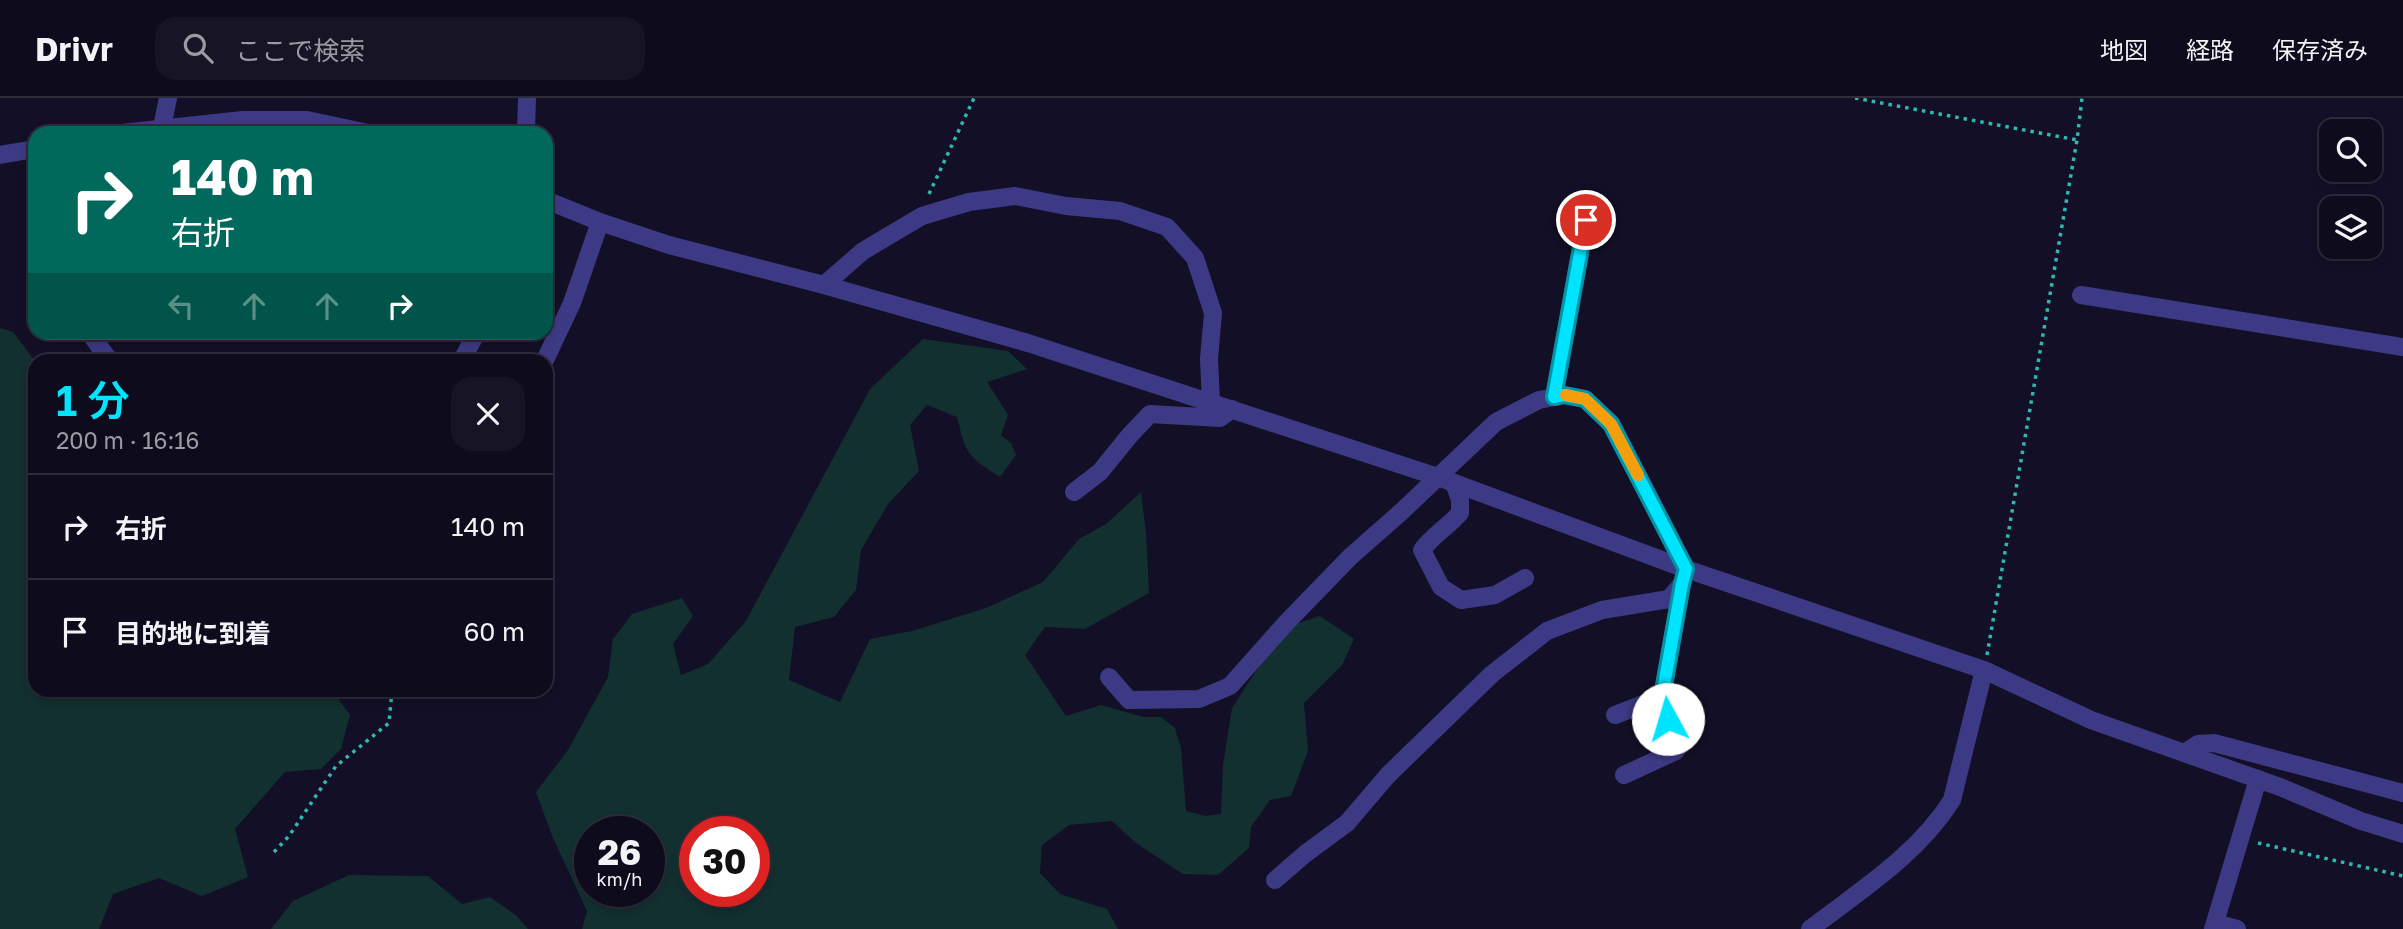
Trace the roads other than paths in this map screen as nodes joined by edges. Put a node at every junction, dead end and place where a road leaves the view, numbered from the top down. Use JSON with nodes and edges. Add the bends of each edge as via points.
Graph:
{"nodes":[{"id":1,"x":168,"y":98,"type":"edge"},
{"id":2,"x":527,"y":98,"type":"edge"},
{"id":3,"x":162,"y":126,"type":"edge"},
{"id":4,"x":174,"y":126,"type":"edge"},
{"id":5,"x":335,"y":126,"type":"edge"},
{"id":6,"x":526,"y":126,"type":"edge"},
{"id":7,"x":28,"y":150,"type":"edge"},
{"id":8,"x":0,"y":155,"type":"edge"},
{"id":9,"x":553,"y":204,"type":"edge"},
{"id":10,"x":1586,"y":220,"type":"dead end"},
{"id":11,"x":600,"y":222,"type":"junction"},
{"id":12,"x":824,"y":285,"type":"junction"},
{"id":13,"x":2081,"y":295,"type":"dead end"},
{"id":14,"x":2403,"y":347,"type":"edge"},
{"id":15,"x":548,"y":354,"type":"edge"},
{"id":16,"x":1554,"y":397,"type":"junction"},
{"id":17,"x":1211,"y":402,"type":"junction"},
{"id":18,"x":1232,"y":409,"type":"junction"},
{"id":19,"x":1446,"y":480,"type":"junction"},
{"id":20,"x":1074,"y":492,"type":"dead end"},
{"id":21,"x":1684,"y":576,"type":"junction"},
{"id":22,"x":1525,"y":578,"type":"dead end"},
{"id":23,"x":1984,"y":670,"type":"junction"},
{"id":24,"x":1109,"y":677,"type":"dead end"},
{"id":25,"x":1662,"y":697,"type":"junction"},
{"id":26,"x":1615,"y":715,"type":"dead end"},
{"id":27,"x":2184,"y":753,"type":"junction"},
{"id":28,"x":1624,"y":775,"type":"dead end"},
{"id":29,"x":2258,"y":779,"type":"junction"},
{"id":30,"x":2403,"y":793,"type":"edge"},
{"id":31,"x":2403,"y":834,"type":"edge"},
{"id":32,"x":1275,"y":880,"type":"dead end"},
{"id":33,"x":2214,"y":926,"type":"edge"},
{"id":34,"x":1810,"y":929,"type":"edge"},
{"id":35,"x":2237,"y":929,"type":"edge"}],
"edges":[{"from":1,"to":3,"type":"street"},
{"from":2,"to":6,"type":"street"},
{"from":4,"to":5,"type":"street","via":[[307,120]]},
{"from":7,"to":8,"type":"street"},
{"from":9,"to":11,"type":"street"},
{"from":10,"to":16,"type":"street"},
{"from":11,"to":12,"type":"street"},
{"from":11,"to":15,"type":"street","via":[[572,303]]},
{"from":12,"to":17,"type":"street","via":[[1028,343]]},
{"from":12,"to":17,"type":"street","via":[[863,251],[920,217],[969,202],[1015,196],[1120,211],[1167,227],[1195,258],[1213,313]]},
{"from":13,"to":14,"type":"street"},
{"from":16,"to":19,"type":"street","via":[[1496,422]]},
{"from":16,"to":21,"type":"street","via":[[1585,399],[1611,424]]},
{"from":17,"to":18,"type":"street"},
{"from":18,"to":19,"type":"street"},
{"from":18,"to":20,"type":"street","via":[[1220,418],[1150,414],[1100,472]]},
{"from":19,"to":21,"type":"street"},
{"from":19,"to":22,"type":"street","via":[[1460,500],[1460,513],[1422,550],[1441,587],[1461,600],[1494,595]]},
{"from":19,"to":24,"type":"street","via":[[1350,557],[1230,686],[1199,699],[1129,699]]},
{"from":21,"to":23,"type":"street"},
{"from":21,"to":25,"type":"street"},
{"from":21,"to":32,"type":"street","via":[[1669,599],[1602,610],[1547,631],[1492,674],[1388,775],[1347,823]]},
{"from":23,"to":27,"type":"street","via":[[2091,720]]},
{"from":23,"to":34,"type":"street","via":[[1952,800],[1940,818],[1893,866]]},
{"from":25,"to":26,"type":"street"},
{"from":25,"to":28,"type":"street","via":[[1676,751]]},
{"from":27,"to":29,"type":"street"},
{"from":27,"to":30,"type":"street","via":[[2198,744],[2214,743]]},
{"from":29,"to":31,"type":"street"},
{"from":29,"to":33,"type":"street"},
{"from":33,"to":35,"type":"street"}]}
